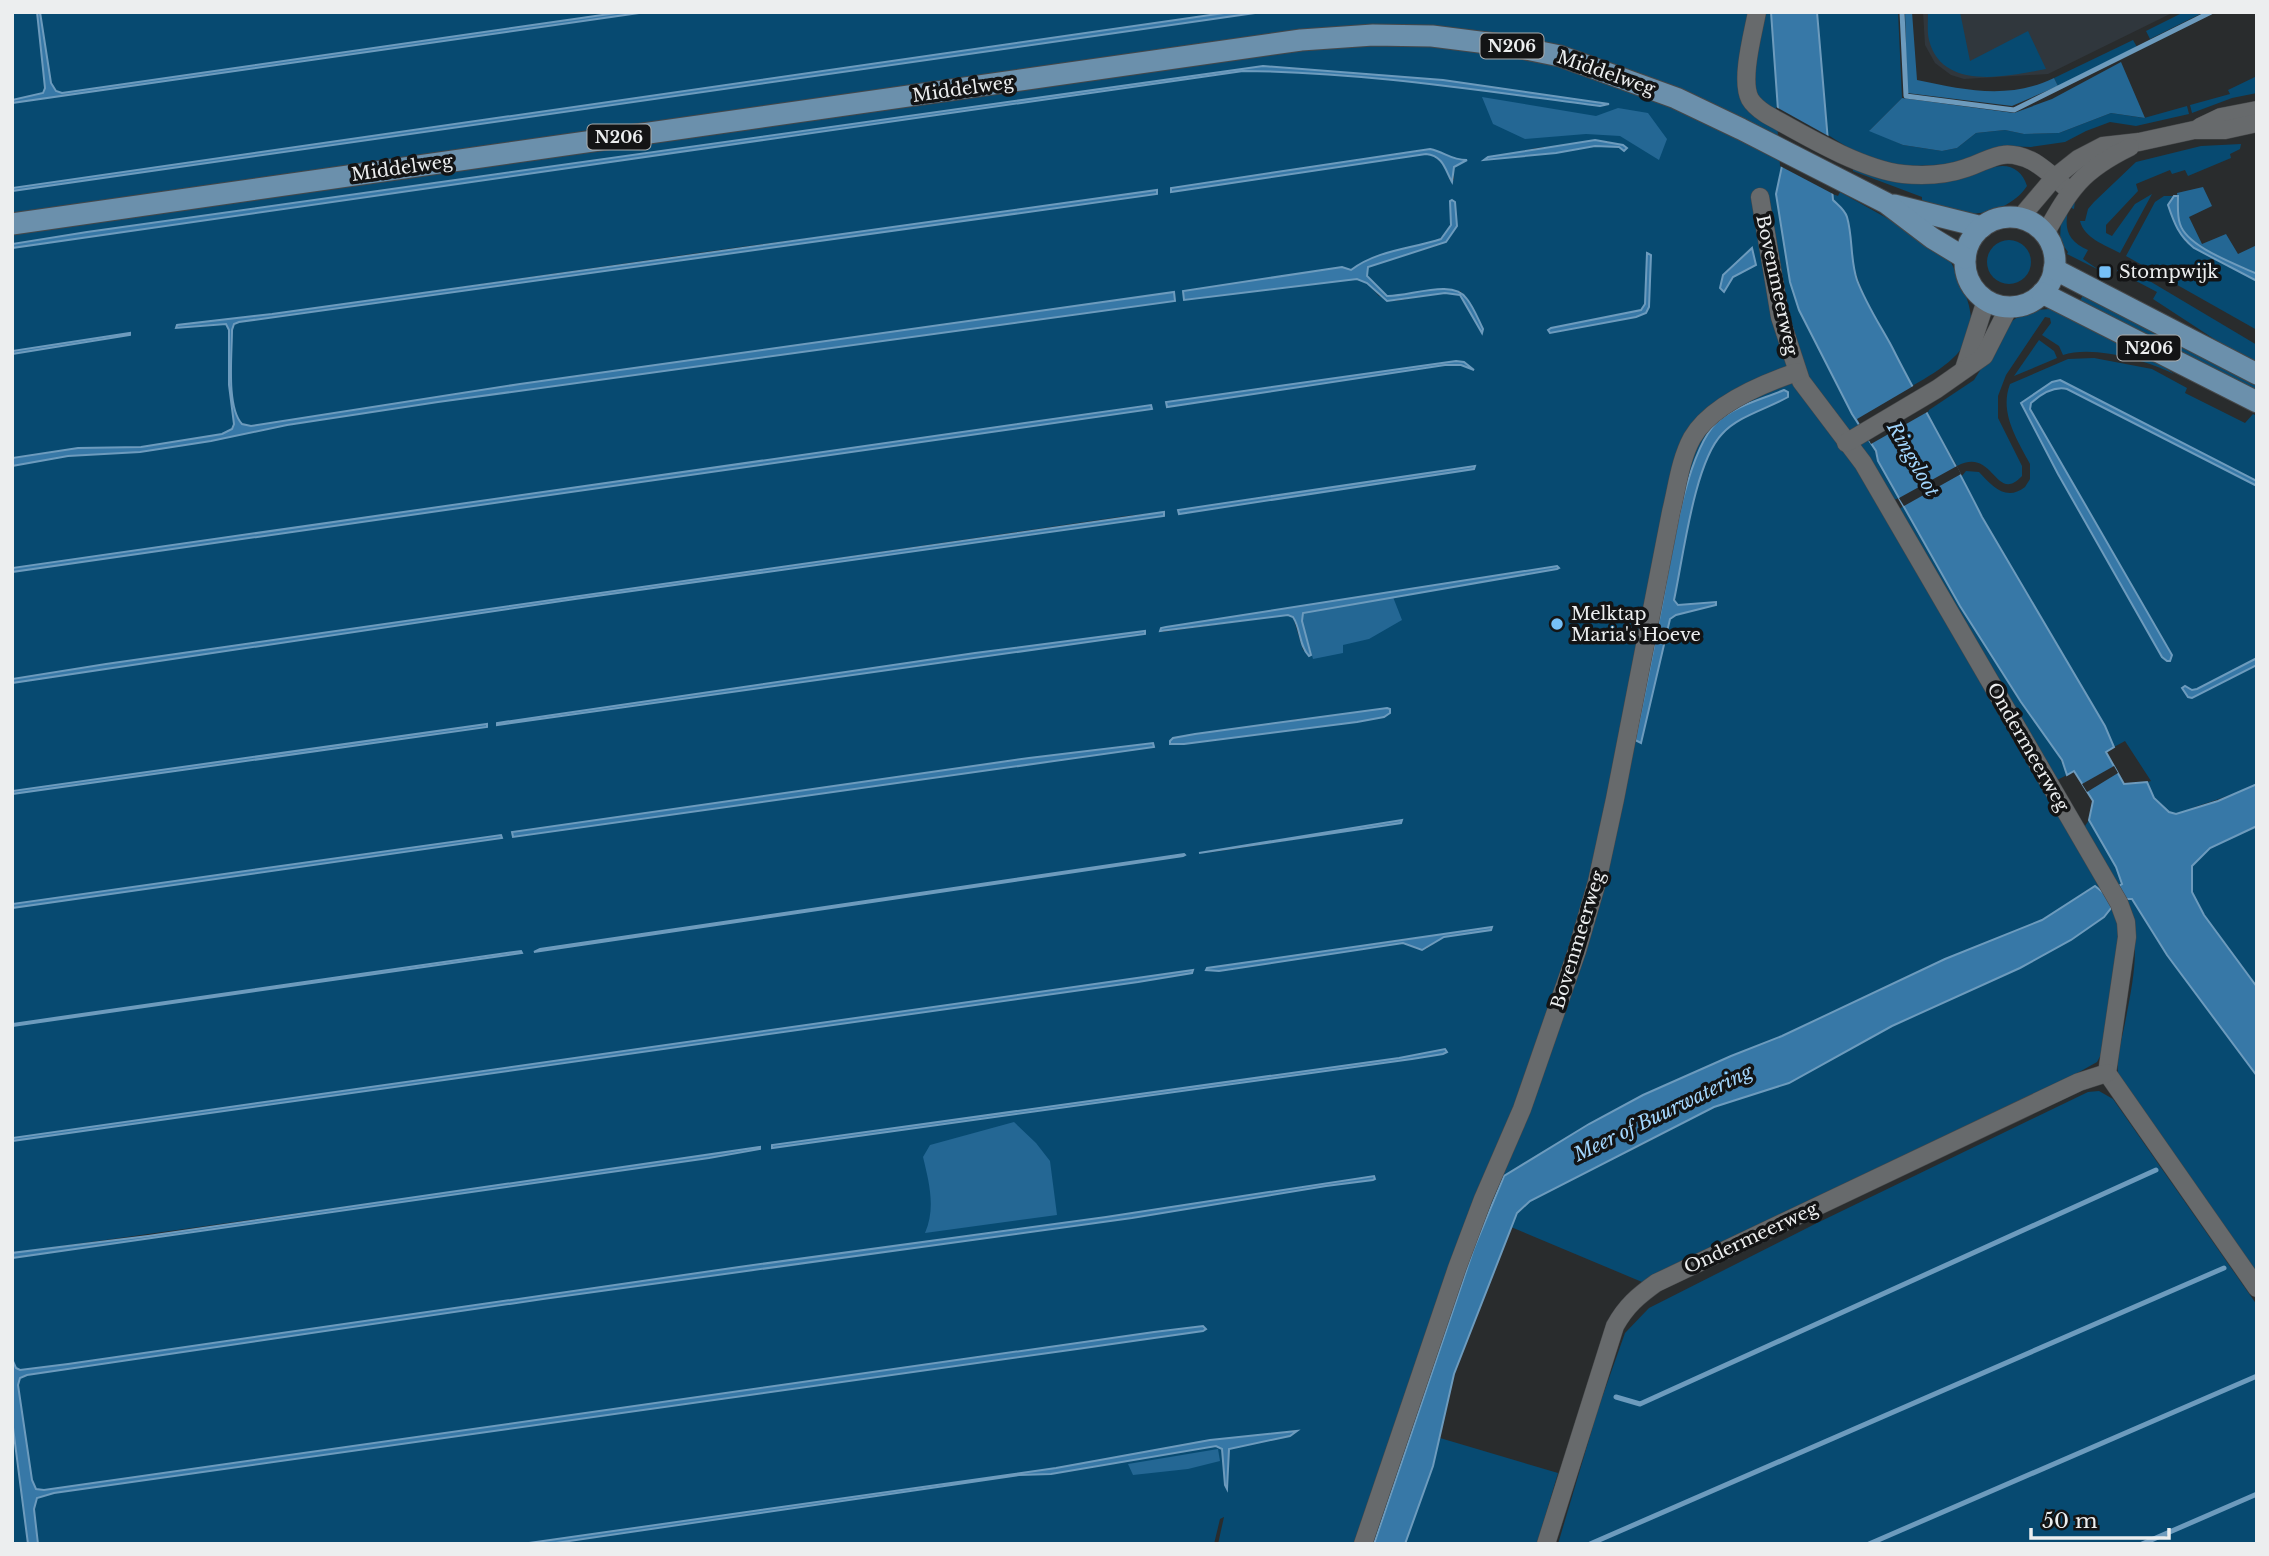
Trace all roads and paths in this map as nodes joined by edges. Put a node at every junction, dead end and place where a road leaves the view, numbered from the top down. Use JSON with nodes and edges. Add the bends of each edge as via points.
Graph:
{"nodes":[{"id":1,"x":1757,"y":12,"type":"edge"},
{"id":2,"x":2257,"y":110,"type":"edge"},
{"id":3,"x":2257,"y":123,"type":"edge"},
{"id":4,"x":2194,"y":130,"type":"junction"},
{"id":5,"x":2139,"y":142,"type":"junction"},
{"id":6,"x":2054,"y":178,"type":"junction"},
{"id":7,"x":2070,"y":191,"type":"junction"},
{"id":8,"x":1760,"y":197,"type":"dead end"},
{"id":9,"x":1886,"y":203,"type":"junction"},
{"id":10,"x":2020,"y":218,"type":"junction"},
{"id":11,"x":12,"y":224,"type":"edge"},
{"id":12,"x":1982,"y":227,"type":"junction"},
{"id":13,"x":2045,"y":234,"type":"junction"},
{"id":14,"x":1965,"y":258,"type":"junction"},
{"id":15,"x":2054,"y":269,"type":"junction"},
{"id":16,"x":2042,"y":293,"type":"junction"},
{"id":17,"x":1986,"y":300,"type":"junction"},
{"id":18,"x":2009,"y":307,"type":"junction"},
{"id":19,"x":1964,"y":369,"type":"junction"},
{"id":20,"x":1797,"y":372,"type":"junction"},
{"id":21,"x":2257,"y":374,"type":"edge"},
{"id":22,"x":2257,"y":402,"type":"edge"},
{"id":23,"x":1846,"y":443,"type":"junction"},
{"id":24,"x":2108,"y":1073,"type":"junction"},
{"id":25,"x":2257,"y":1288,"type":"edge"},
{"id":26,"x":1363,"y":1544,"type":"edge"},
{"id":27,"x":1546,"y":1544,"type":"edge"}],
"edges":[{"from":1,"to":6,"type":"street","via":[[1747,89],[1755,107],[1777,120],[1867,166],[1902,174],[1936,175],[2003,155],[2034,162]]},
{"from":2,"to":4,"type":"street","via":[[2221,117]]},
{"from":3,"to":4,"type":"street"},
{"from":4,"to":5,"type":"street"},
{"from":5,"to":6,"type":"street","via":[[2103,146]]},
{"from":5,"to":7,"type":"street","via":[[2094,167]]},
{"from":6,"to":7,"type":"street"},
{"from":6,"to":10,"type":"street"},
{"from":7,"to":13,"type":"street"},
{"from":8,"to":20,"type":"street","name":"Bovenmeerweg","via":[[1780,317]]},
{"from":9,"to":11,"type":"main road","name":"Middelweg","number":"N206","via":[[1676,98],[1609,72],[1511,46],[1432,36],[1373,35],[1301,40]]},
{"from":9,"to":12,"type":"main road","name":"Middelweg","number":"N206"},
{"from":9,"to":14,"type":"main road","name":"Middelweg","number":"N206"},
{"from":10,"to":12,"type":"main road","via":[[1993,220]]},
{"from":10,"to":13,"type":"main road"},
{"from":12,"to":14,"type":"main road","via":[[1973,236]]},
{"from":13,"to":15,"type":"main road"},
{"from":14,"to":17,"type":"main road","via":[[1974,289]]},
{"from":15,"to":16,"type":"main road"},
{"from":15,"to":21,"type":"main road","number":"N206"},
{"from":16,"to":18,"type":"main road","via":[[2027,304]]},
{"from":16,"to":22,"type":"main road","number":"N206"},
{"from":17,"to":18,"type":"main road"},
{"from":17,"to":19,"type":"street"},
{"from":18,"to":19,"type":"street","via":[[1984,356]]},
{"from":19,"to":23,"type":"street"},
{"from":20,"to":23,"type":"street","name":"Bovenmeerweg"},
{"from":20,"to":26,"type":"street","name":"Bovenmeerweg","via":[[1722,407],[1703,423],[1687,452],[1584,928],[1522,1110],[1457,1268]]},
{"from":23,"to":24,"type":"street","name":"Ondermeerweg","via":[[1869,474],[2126,922]]},
{"from":24,"to":25,"type":"street"},
{"from":24,"to":27,"type":"street","name":"Ondermeerweg","via":[[2079,1082],[1656,1283],[1635,1298],[1615,1326]]}]}
